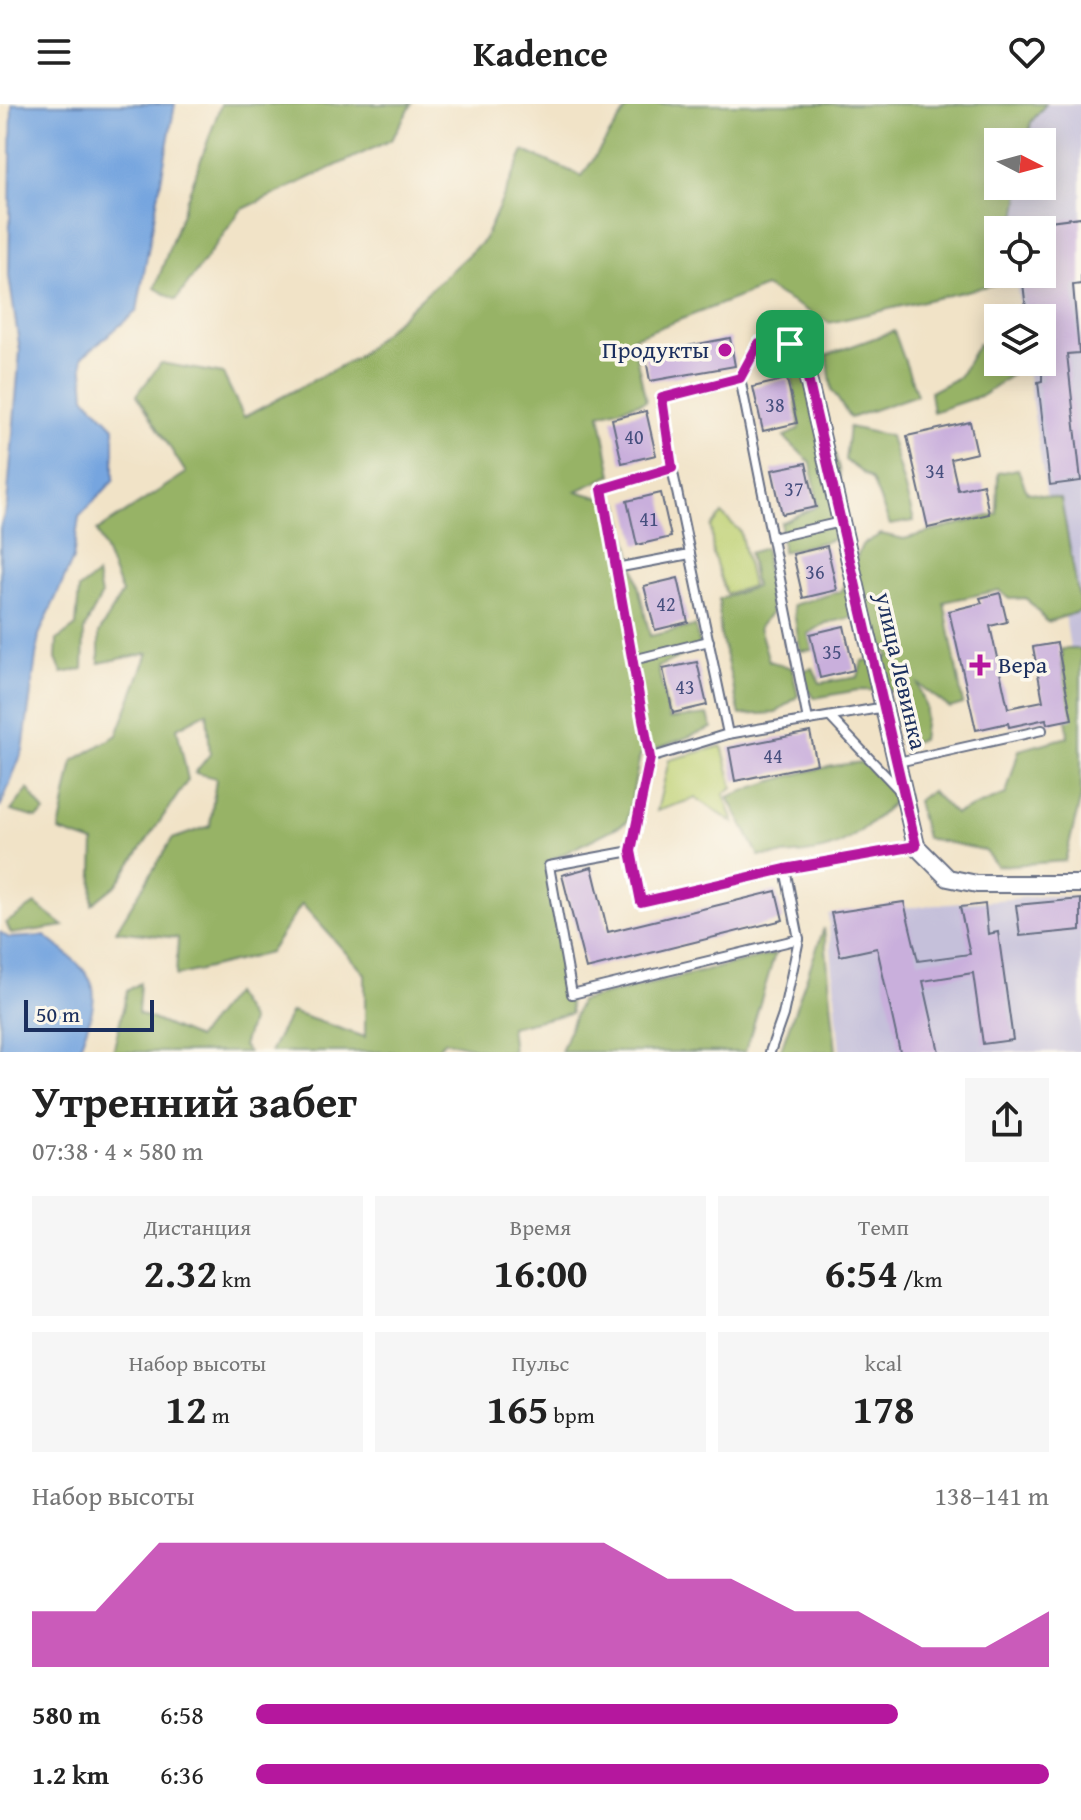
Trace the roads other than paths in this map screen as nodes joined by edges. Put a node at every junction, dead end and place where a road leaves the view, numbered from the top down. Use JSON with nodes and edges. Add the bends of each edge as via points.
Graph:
{"nodes":[{"id":1,"x":740,"y":378,"type":"junction"},
{"id":2,"x":808,"y":379,"type":"joint"},
{"id":3,"x":672,"y":468,"type":"junction"},
{"id":4,"x":842,"y":521,"type":"junction"},
{"id":5,"x":772,"y":538,"type":"junction"},
{"id":6,"x":690,"y":554,"type":"junction"},
{"id":7,"x":616,"y":568,"type":"junction"},
{"id":8,"x":709,"y":641,"type":"junction"},
{"id":9,"x":633,"y":660,"type":"junction"},
{"id":10,"x":886,"y":707,"type":"junction"},
{"id":11,"x":830,"y":717,"type":"junction"},
{"id":12,"x":808,"y":720,"type":"junction"},
{"id":13,"x":1042,"y":730,"type":"dead end"},
{"id":14,"x":728,"y":734,"type":"junction"},
{"id":15,"x":650,"y":758,"type":"junction"},
{"id":16,"x":898,"y":762,"type":"junction"},
{"id":17,"x":905,"y":796,"type":"junction"},
{"id":18,"x":916,"y":846,"type":"junction"},
{"id":19,"x":631,"y":851,"type":"junction"},
{"id":20,"x":785,"y":869,"type":"junction"},
{"id":21,"x":1081,"y":884,"type":"edge"},
{"id":22,"x":799,"y":939,"type":"junction"},
{"id":23,"x":770,"y":1052,"type":"edge"}],
"edges":[{"from":1,"to":2,"type":"lane","via":[[759,343],[790,344]]},
{"from":1,"to":3,"type":"lane","via":[[662,398]]},
{"from":1,"to":5,"type":"lane"},
{"from":2,"to":4,"type":"street","name":"улица Левинка"},
{"from":3,"to":6,"type":"lane"},
{"from":3,"to":7,"type":"lane","via":[[602,489]]},
{"from":4,"to":5,"type":"lane"},
{"from":4,"to":10,"type":"street","name":"улица Левинка"},
{"from":5,"to":12,"type":"lane"},
{"from":6,"to":7,"type":"lane"},
{"from":6,"to":8,"type":"lane"},
{"from":7,"to":9,"type":"lane"},
{"from":8,"to":9,"type":"lane"},
{"from":8,"to":14,"type":"lane"},
{"from":9,"to":15,"type":"lane"},
{"from":10,"to":11,"type":"lane"},
{"from":10,"to":16,"type":"street","name":"улица Левинка"},
{"from":11,"to":12,"type":"lane"},
{"from":11,"to":17,"type":"lane"},
{"from":12,"to":14,"type":"lane"},
{"from":13,"to":16,"type":"lane"},
{"from":14,"to":15,"type":"lane"},
{"from":15,"to":19,"type":"lane"},
{"from":16,"to":17,"type":"street","name":"улица Левинка"},
{"from":17,"to":18,"type":"street","name":"улица Левинка"},
{"from":18,"to":20,"type":"lane"},
{"from":18,"to":21,"type":"street","via":[[948,878],[977,884]]},
{"from":19,"to":20,"type":"lane","via":[[641,902]]},
{"from":19,"to":22,"type":"lane","via":[[549,866],[572,994]]},
{"from":20,"to":22,"type":"lane"},
{"from":22,"to":23,"type":"lane"}]}
